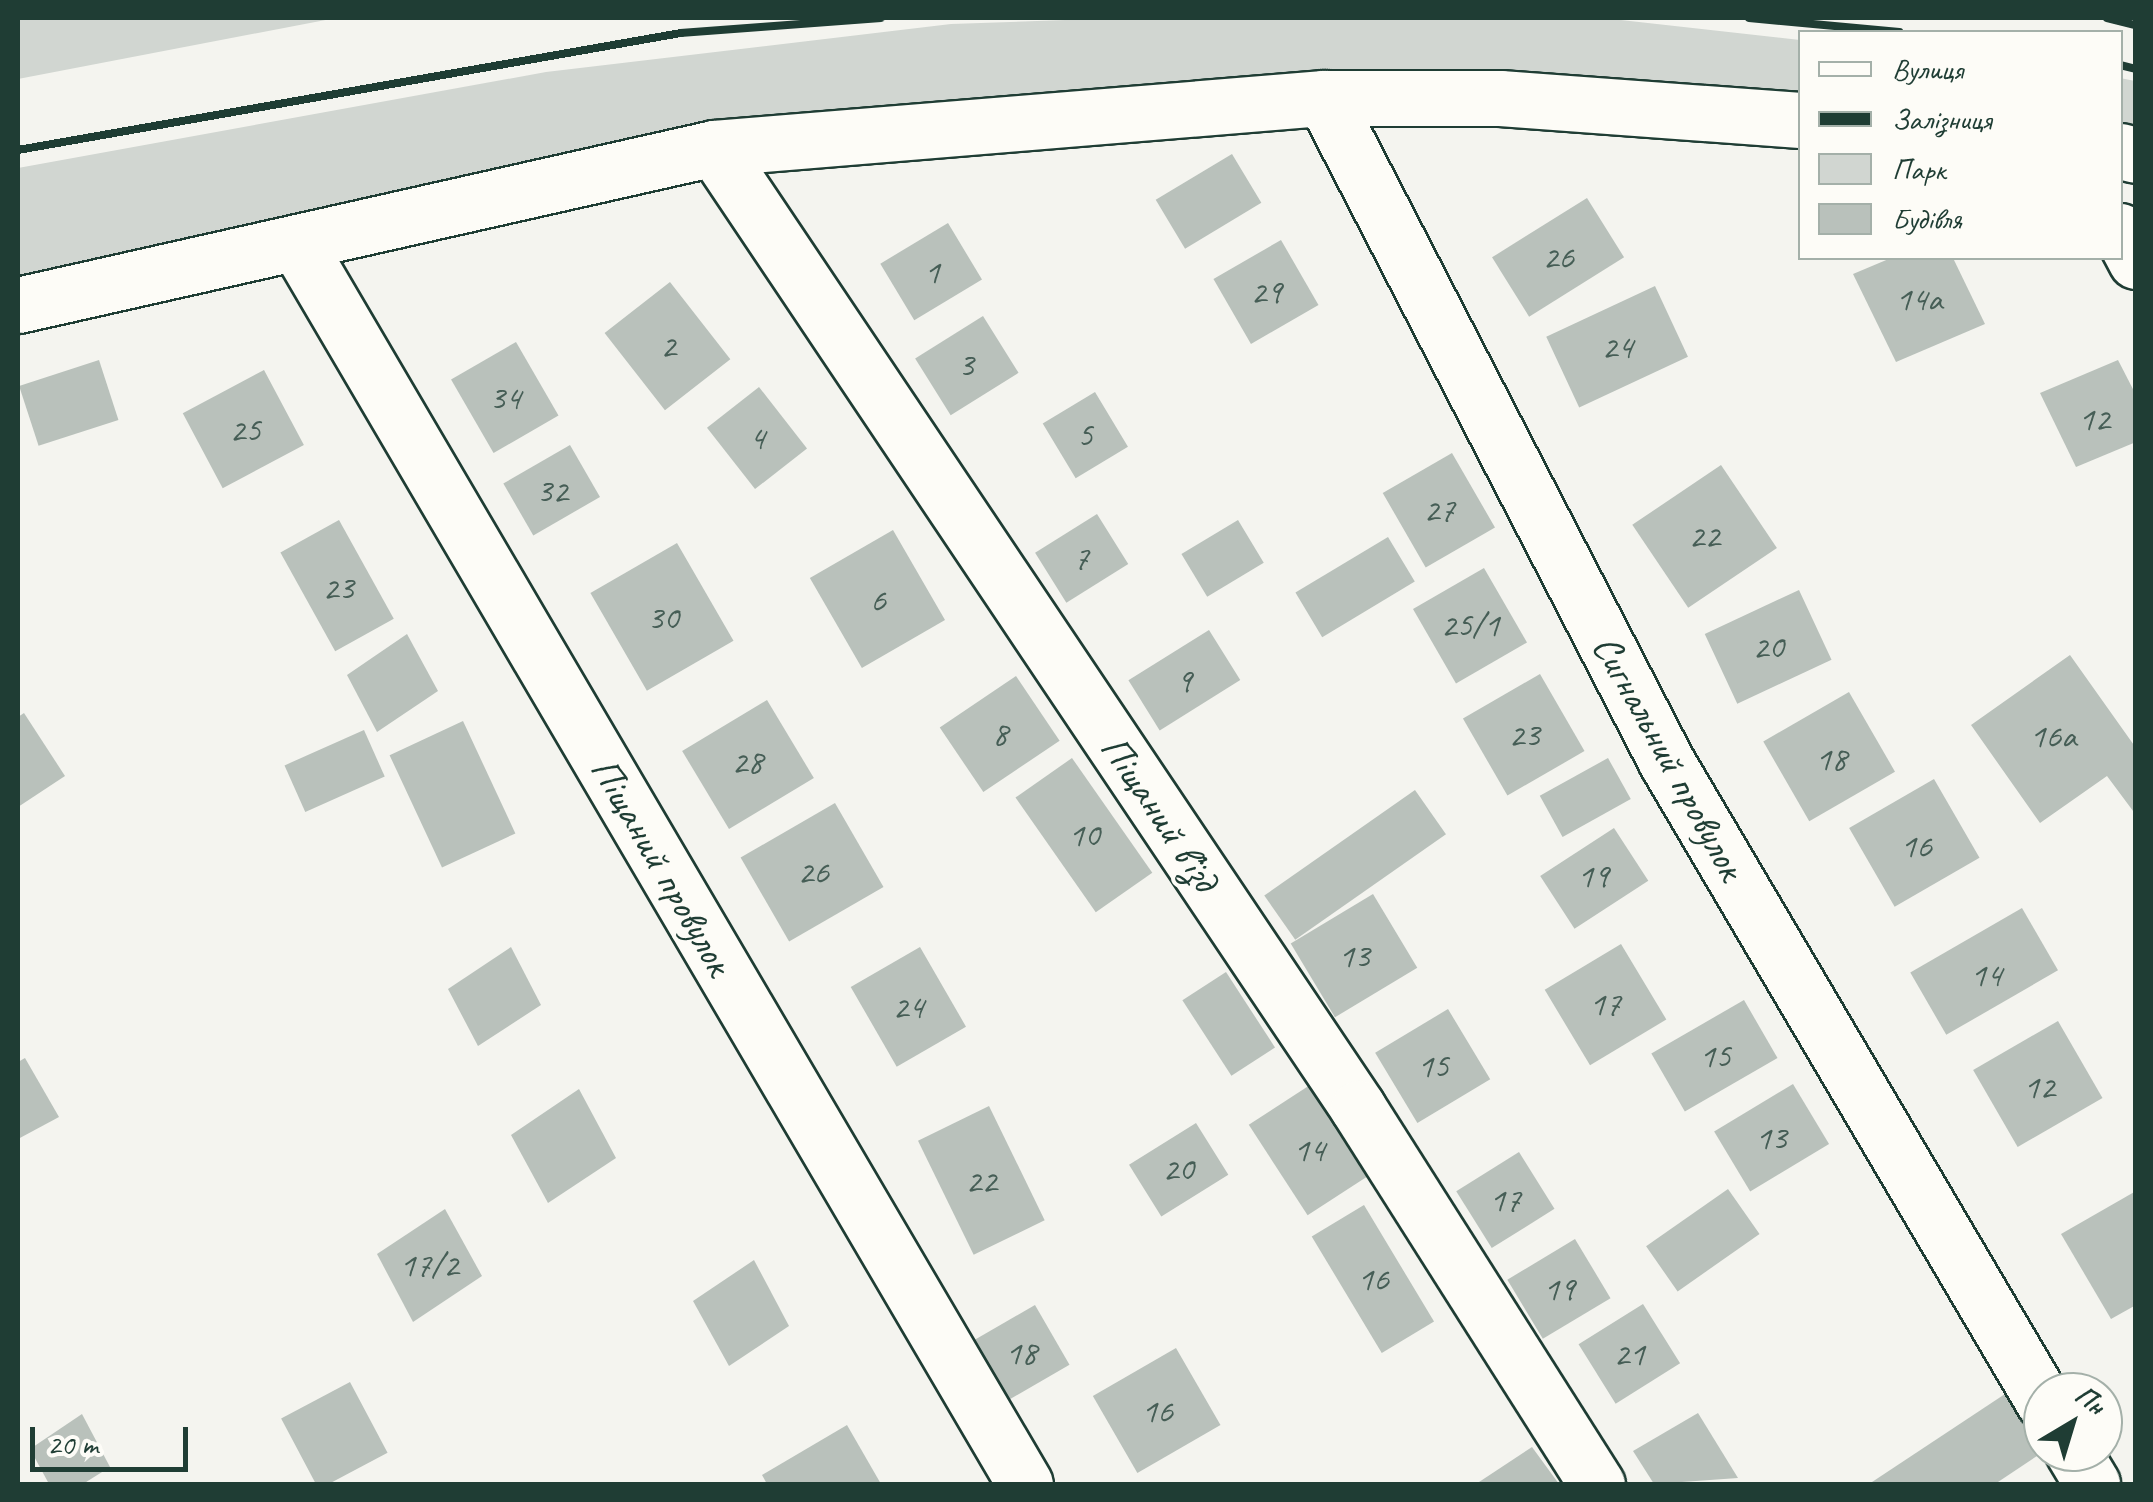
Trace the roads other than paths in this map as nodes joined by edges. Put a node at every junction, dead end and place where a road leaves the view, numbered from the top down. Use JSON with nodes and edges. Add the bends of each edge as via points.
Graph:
{"nodes":[{"id":1,"x":1324,"y":98,"type":"junction"},
{"id":2,"x":1798,"y":120,"type":"edge"},
{"id":3,"x":714,"y":148,"type":"junction"},
{"id":4,"x":2123,"y":237,"type":"edge"},
{"id":5,"x":300,"y":247,"type":"junction"},
{"id":6,"x":2136,"y":261,"type":"edge"},
{"id":7,"x":18,"y":304,"type":"edge"},
{"id":8,"x":2026,"y":1372,"type":"edge"},
{"id":9,"x":1025,"y":1484,"type":"edge"},
{"id":10,"x":1596,"y":1484,"type":"edge"}],
"edges":[{"from":1,"to":2,"type":"street","via":[[1500,98]]},
{"from":1,"to":3,"type":"street"},
{"from":1,"to":8,"type":"street","name":"Сигнальний провулок","via":[[1666,761]]},
{"from":3,"to":5,"type":"street"},
{"from":3,"to":10,"type":"street","name":"Піщаний в’їзд","via":[[1358,1108]]},
{"from":4,"to":6,"type":"street"},
{"from":5,"to":7,"type":"street"},
{"from":5,"to":9,"type":"street","name":"Піщаний провулок"}]}
